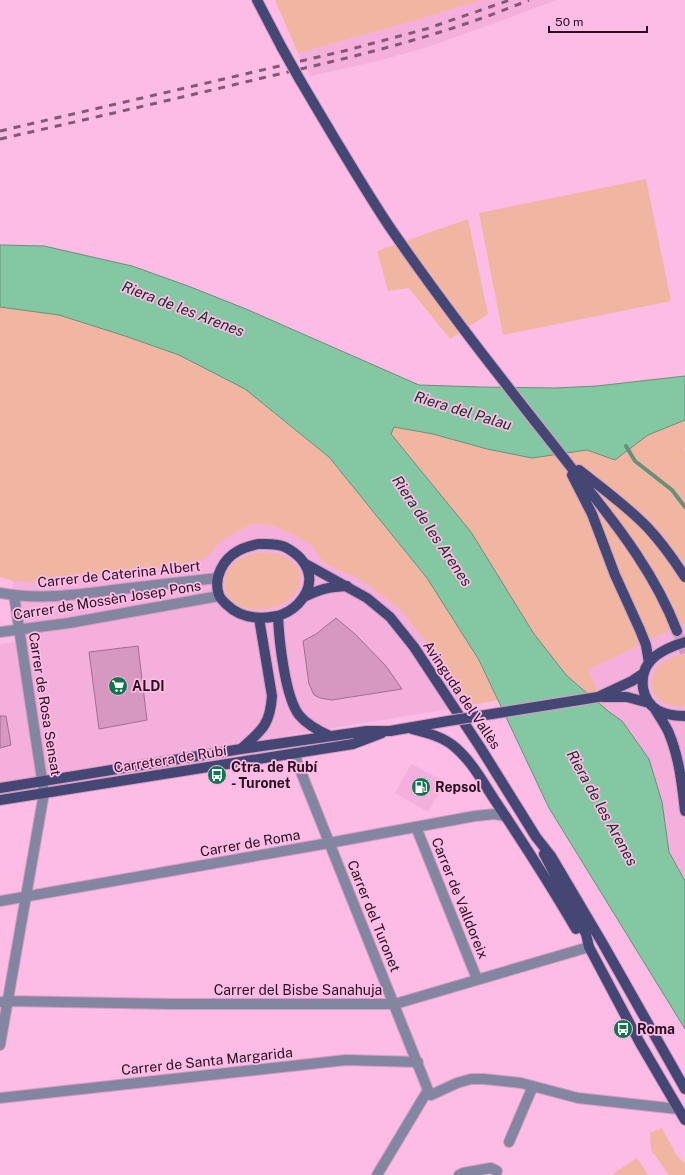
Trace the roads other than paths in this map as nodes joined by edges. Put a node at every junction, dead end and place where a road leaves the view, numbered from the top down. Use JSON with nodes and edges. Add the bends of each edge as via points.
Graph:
{"nodes":[{"id":1,"x":257,"y":0,"type":"edge"},
{"id":2,"x":563,"y":457,"type":"junction"},
{"id":3,"x":304,"y":563,"type":"junction"},
{"id":4,"x":685,"y":577,"type":"edge"},
{"id":5,"x":217,"y":578,"type":"junction"},
{"id":6,"x":347,"y":586,"type":"junction"},
{"id":7,"x":0,"y":592,"type":"edge"},
{"id":8,"x":14,"y":595,"type":"junction"},
{"id":9,"x":219,"y":596,"type":"junction"},
{"id":10,"x":304,"y":598,"type":"junction"},
{"id":11,"x":278,"y":616,"type":"junction"},
{"id":12,"x":259,"y":618,"type":"junction"},
{"id":13,"x":19,"y":629,"type":"junction"},
{"id":14,"x":677,"y":631,"type":"tunnel mouth"},
{"id":15,"x":0,"y":632,"type":"edge"},
{"id":16,"x":685,"y":642,"type":"edge"},
{"id":17,"x":649,"y":663,"type":"junction"},
{"id":18,"x":644,"y":673,"type":"junction"},
{"id":19,"x":598,"y":697,"type":"junction"},
{"id":20,"x":652,"y":706,"type":"junction"},
{"id":21,"x":685,"y":716,"type":"edge"},
{"id":22,"x":408,"y":728,"type":"junction"},
{"id":23,"x":390,"y":731,"type":"junction"},
{"id":24,"x":346,"y":734,"type":"junction"},
{"id":25,"x":330,"y":736,"type":"junction"},
{"id":26,"x":241,"y":749,"type":"junction"},
{"id":27,"x":295,"y":753,"type":"junction"},
{"id":28,"x":43,"y":781,"type":"junction"},
{"id":29,"x":0,"y":788,"type":"edge"},
{"id":30,"x":44,"y":793,"type":"junction"},
{"id":31,"x":0,"y":800,"type":"edge"},
{"id":32,"x":685,"y":811,"type":"edge"},
{"id":33,"x":505,"y":816,"type":"junction"},
{"id":34,"x":416,"y":827,"type":"junction"},
{"id":35,"x":536,"y":837,"type":"junction"},
{"id":36,"x":329,"y":844,"type":"junction"},
{"id":37,"x":26,"y":897,"type":"junction"},
{"id":38,"x":0,"y":901,"type":"edge"},
{"id":39,"x":589,"y":947,"type":"junction"},
{"id":40,"x":477,"y":979,"type":"junction"},
{"id":41,"x":4,"y":1002,"type":"edge"},
{"id":42,"x":395,"y":1004,"type":"junction"},
{"id":43,"x":0,"y":1045,"type":"edge"},
{"id":44,"x":418,"y":1062,"type":"junction"},
{"id":45,"x":533,"y":1086,"type":"junction"},
{"id":46,"x":685,"y":1089,"type":"edge"},
{"id":47,"x":428,"y":1090,"type":"junction"},
{"id":48,"x":0,"y":1098,"type":"edge"},
{"id":49,"x":681,"y":1110,"type":"edge"},
{"id":50,"x":685,"y":1120,"type":"edge"},
{"id":51,"x":509,"y":1142,"type":"dead end"},
{"id":52,"x":497,"y":1171,"type":"dead end"},
{"id":53,"x":377,"y":1175,"type":"edge"},
{"id":54,"x":459,"y":1175,"type":"edge"}],
"edges":[{"from":1,"to":2,"type":"main road","bridge":true,"via":[[300,80],[389,226],[453,316]]},
{"from":2,"to":4,"type":"main road","via":[[648,527]]},
{"from":2,"to":14,"type":"main road","via":[[646,568]]},
{"from":2,"to":17,"type":"main road","via":[[592,514],[646,645]]},
{"from":3,"to":5,"type":"main road","via":[[284,547],[258,544],[248,546],[227,560]]},
{"from":3,"to":6,"type":"main road","name":"Avinguda del Vallès"},
{"from":3,"to":10,"type":"main road","via":[[310,582]]},
{"from":5,"to":8,"type":"street","name":"Carrer de Caterina Albert","via":[[71,595]]},
{"from":5,"to":9,"type":"main road"},
{"from":6,"to":10,"type":"main road","via":[[326,588]]},
{"from":6,"to":35,"type":"main road","name":"Avinguda del Vallès","via":[[390,617],[414,647]]},
{"from":7,"to":8,"type":"street","name":"Carrer de Caterina Albert"},
{"from":8,"to":13,"type":"street","name":"Carrer de Rosa Sensat"},
{"from":9,"to":12,"type":"main road","via":[[232,609],[243,615]]},
{"from":9,"to":13,"type":"street","name":"Carrer de Mossèn Josep Pons","via":[[69,623]]},
{"from":10,"to":11,"type":"main road","via":[[294,608]]},
{"from":11,"to":12,"type":"main road"},
{"from":11,"to":25,"type":"main road","via":[[279,636],[292,703],[304,720]]},
{"from":12,"to":26,"type":"main road","via":[[272,696],[270,714],[266,724]]},
{"from":13,"to":15,"type":"street","name":"Carrer de Mossèn Josep Pons"},
{"from":13,"to":28,"type":"street","name":"Carrer de Rosa Sensat"},
{"from":16,"to":17,"type":"main road","via":[[660,652]]},
{"from":17,"to":18,"type":"main road"},
{"from":18,"to":19,"type":"main road"},
{"from":18,"to":20,"type":"main road","via":[[645,696]]},
{"from":19,"to":20,"type":"main road","via":[[627,697]]},
{"from":19,"to":22,"type":"main road","name":"Carretera de Rubí","bridge":true},
{"from":20,"to":21,"type":"main road","via":[[669,715]]},
{"from":20,"to":32,"type":"main road","via":[[667,730],[676,754]]},
{"from":22,"to":23,"type":"main road","name":"Carretera de Rubí"},
{"from":22,"to":33,"type":"main road","name":"Avinguda del Vallès","via":[[443,739],[455,748],[467,759]]},
{"from":23,"to":24,"type":"main road","name":"Carretera de Rubí"},
{"from":23,"to":27,"type":"main road","name":"Carretera de Rubí","via":[[353,744]]},
{"from":24,"to":25,"type":"main road","name":"Carretera de Rubí"},
{"from":24,"to":27,"type":"main road","via":[[304,747]]},
{"from":25,"to":26,"type":"main road","name":"Carretera de Rubí"},
{"from":26,"to":28,"type":"main road","name":"Carretera de Rubí"},
{"from":27,"to":30,"type":"main road","name":"Carretera de Rubí"},
{"from":27,"to":36,"type":"street","name":"Carrer del Turonet"},
{"from":28,"to":29,"type":"main road","name":"Carretera de Rubí"},
{"from":28,"to":30,"type":"street","name":"Carrer de Rosa Sensat"},
{"from":30,"to":31,"type":"main road","name":"Carretera de Rubí"},
{"from":30,"to":37,"type":"street","name":"Carrer de Rosa Sensat"},
{"from":33,"to":34,"type":"street","name":"Carrer de Roma","via":[[475,816]]},
{"from":33,"to":39,"type":"main road","name":"Avinguda del Vallès"},
{"from":34,"to":36,"type":"street","name":"Carrer de Roma"},
{"from":34,"to":40,"type":"street","name":"Carrer de Valldoreix"},
{"from":35,"to":39,"type":"main road","name":"Avinguda del Vallès","via":[[586,934]]},
{"from":35,"to":46,"type":"main road","name":"Avinguda del Vallès","via":[[556,863]]},
{"from":36,"to":37,"type":"street","name":"Carrer de Roma"},
{"from":36,"to":42,"type":"street","name":"Carrer del Turonet"},
{"from":37,"to":38,"type":"street","name":"Carrer de Roma"},
{"from":37,"to":41,"type":"street","name":"Carrer de Rosa Sensat"},
{"from":39,"to":40,"type":"street","name":"Carrer del Bisbe Sanahuja"},
{"from":39,"to":49,"type":"main road","name":"Avinguda del Vallès","via":[[640,1044]]},
{"from":40,"to":42,"type":"street","name":"Carrer del Bisbe Sanahuja"},
{"from":41,"to":42,"type":"street","name":"Carrer del Bisbe Sanahuja"},
{"from":41,"to":43,"type":"street","name":"Carrer de Rosa Sensat"},
{"from":42,"to":44,"type":"street","name":"Carrer del Turonet"},
{"from":44,"to":47,"type":"street","name":"Carrer del Turonet"},
{"from":44,"to":48,"type":"street","name":"Carrer de Santa Margarida","via":[[346,1060]]},
{"from":45,"to":47,"type":"street","via":[[471,1079],[431,1094]]},
{"from":45,"to":49,"type":"street","via":[[578,1098]]},
{"from":45,"to":51,"type":"street"},
{"from":47,"to":53,"type":"street"},
{"from":49,"to":50,"type":"main road","name":"Avinguda del Vallès"},
{"from":52,"to":54,"type":"street","via":[[491,1168]]}]}
